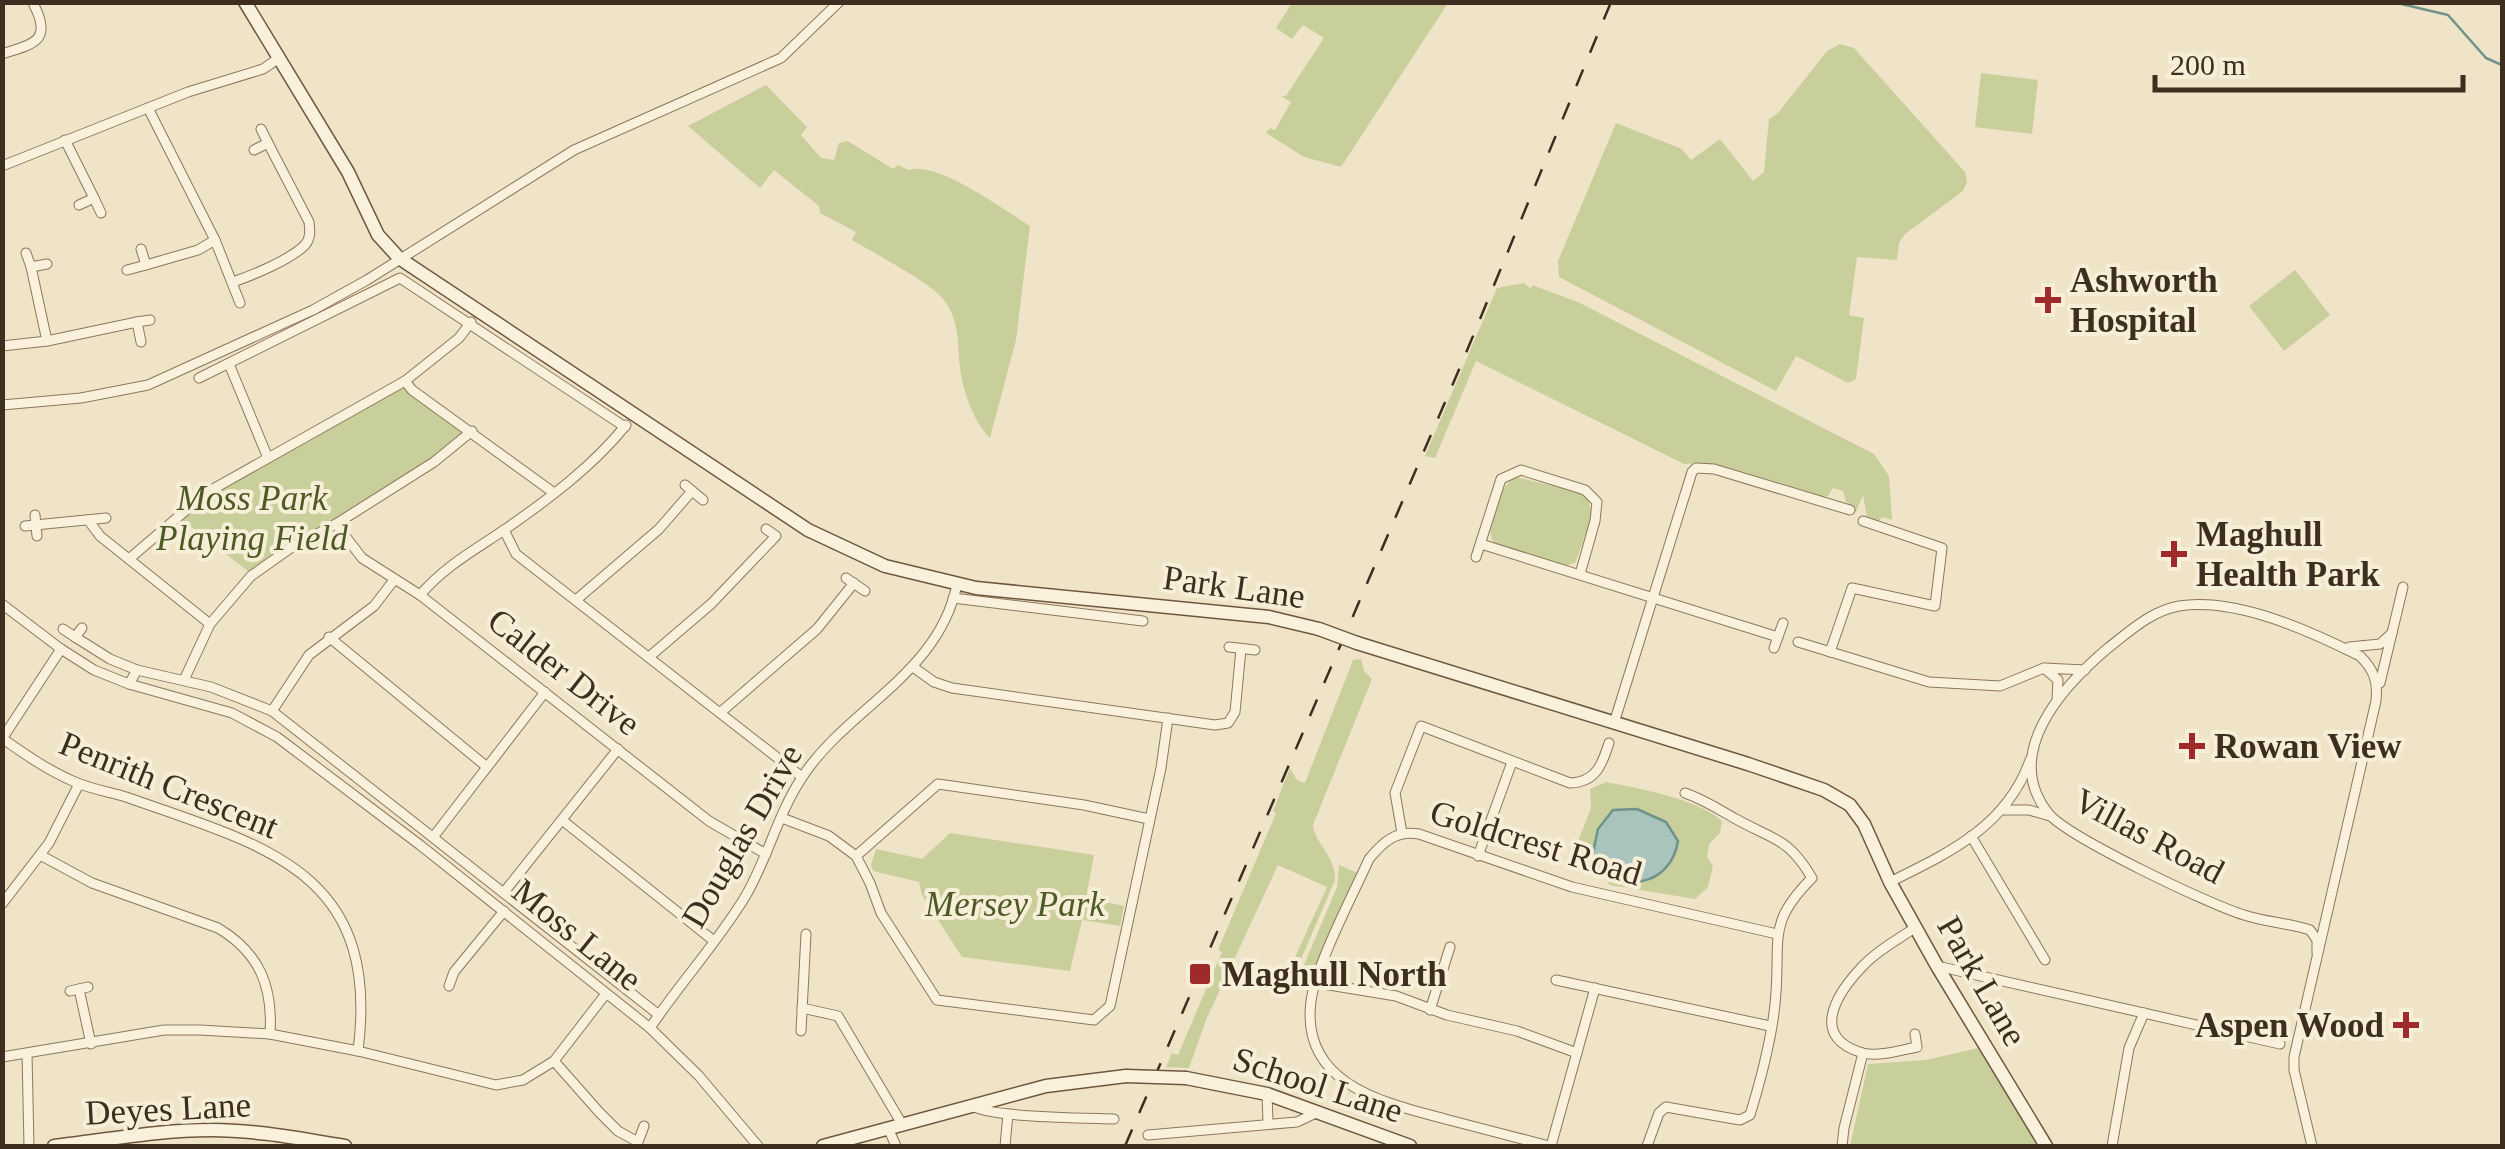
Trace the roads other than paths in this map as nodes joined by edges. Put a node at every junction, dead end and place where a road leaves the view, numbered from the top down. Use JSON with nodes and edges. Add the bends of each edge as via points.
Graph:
{"nodes":[{"id":1,"x":245,"y":2,"type":"edge"},
{"id":2,"x":839,"y":2,"type":"edge"},
{"id":3,"x":50,"y":11,"type":"dead end"},
{"id":4,"x":2,"y":54,"type":"edge"},
{"id":5,"x":279,"y":58,"type":"junction"},
{"id":6,"x":148,"y":108,"type":"junction"},
{"id":7,"x":261,"y":128,"type":"dead end"},
{"id":8,"x":65,"y":140,"type":"junction"},
{"id":9,"x":268,"y":143,"type":"junction"},
{"id":10,"x":254,"y":150,"type":"dead end"},
{"id":11,"x":2,"y":166,"type":"edge"},
{"id":12,"x":94,"y":198,"type":"junction"},
{"id":13,"x":79,"y":206,"type":"dead end"},
{"id":14,"x":101,"y":214,"type":"dead end"},
{"id":15,"x":215,"y":240,"type":"junction"},
{"id":16,"x":142,"y":250,"type":"dead end"},
{"id":17,"x":26,"y":253,"type":"dead end"},
{"id":18,"x":399,"y":258,"type":"junction"},
{"id":19,"x":47,"y":264,"type":"dead end"},
{"id":20,"x":146,"y":265,"type":"junction"},
{"id":21,"x":31,"y":268,"type":"junction"},
{"id":22,"x":127,"y":270,"type":"dead end"},
{"id":23,"x":233,"y":282,"type":"junction"},
{"id":24,"x":240,"y":303,"type":"dead end"},
{"id":25,"x":313,"y":310,"type":"junction"},
{"id":26,"x":150,"y":320,"type":"dead end"},
{"id":27,"x":319,"y":321,"type":"junction"},
{"id":28,"x":137,"y":322,"type":"junction"},
{"id":29,"x":471,"y":322,"type":"junction"},
{"id":30,"x":46,"y":342,"type":"junction"},
{"id":31,"x":141,"y":342,"type":"dead end"},
{"id":32,"x":2,"y":346,"type":"edge"},
{"id":33,"x":230,"y":364,"type":"junction"},
{"id":34,"x":199,"y":378,"type":"dead end"},
{"id":35,"x":405,"y":381,"type":"junction"},
{"id":36,"x":2,"y":405,"type":"edge"},
{"id":37,"x":630,"y":420,"type":"junction"},
{"id":38,"x":472,"y":431,"type":"junction"},
{"id":39,"x":268,"y":458,"type":"junction"},
{"id":40,"x":1838,"y":492,"type":"dead end"},
{"id":41,"x":554,"y":493,"type":"junction"},
{"id":42,"x":703,"y":500,"type":"dead end"},
{"id":43,"x":1834,"y":505,"type":"junction"},
{"id":44,"x":1850,"y":510,"type":"dead end"},
{"id":45,"x":106,"y":518,"type":"dead end"},
{"id":46,"x":88,"y":520,"type":"junction"},
{"id":47,"x":1863,"y":521,"type":"dead end"},
{"id":48,"x":336,"y":524,"type":"junction"},
{"id":49,"x":33,"y":525,"type":"dead end"},
{"id":50,"x":766,"y":528,"type":"dead end"},
{"id":51,"x":504,"y":530,"type":"junction"},
{"id":52,"x":776,"y":536,"type":"junction"},
{"id":53,"x":786,"y":544,"type":"dead end"},
{"id":54,"x":1481,"y":544,"type":"junction"},
{"id":55,"x":1476,"y":557,"type":"dead end"},
{"id":56,"x":129,"y":559,"type":"junction"},
{"id":57,"x":1580,"y":574,"type":"junction"},
{"id":58,"x":394,"y":580,"type":"junction"},
{"id":59,"x":2403,"y":588,"type":"dead end"},
{"id":60,"x":865,"y":591,"type":"dead end"},
{"id":61,"x":955,"y":591,"type":"junction"},
{"id":62,"x":420,"y":596,"type":"junction"},
{"id":63,"x":1654,"y":596,"type":"junction"},
{"id":64,"x":576,"y":600,"type":"junction"},
{"id":65,"x":2,"y":604,"type":"edge"},
{"id":66,"x":1123,"y":618,"type":"junction"},
{"id":67,"x":1144,"y":621,"type":"dead end"},
{"id":68,"x":1782,"y":623,"type":"dead end"},
{"id":69,"x":210,"y":624,"type":"junction"},
{"id":70,"x":63,"y":629,"type":"dead end"},
{"id":71,"x":2392,"y":633,"type":"junction"},
{"id":72,"x":1121,"y":634,"type":"dead end"},
{"id":73,"x":329,"y":637,"type":"junction"},
{"id":74,"x":1798,"y":642,"type":"dead end"},
{"id":75,"x":2341,"y":646,"type":"junction"},
{"id":76,"x":1229,"y":648,"type":"dead end"},
{"id":77,"x":61,"y":649,"type":"junction"},
{"id":78,"x":1241,"y":649,"type":"junction"},
{"id":79,"x":1255,"y":650,"type":"dead end"},
{"id":80,"x":1830,"y":652,"type":"junction"},
{"id":81,"x":649,"y":657,"type":"junction"},
{"id":82,"x":913,"y":667,"type":"junction"},
{"id":83,"x":2044,"y":668,"type":"junction"},
{"id":84,"x":137,"y":670,"type":"junction"},
{"id":85,"x":2085,"y":670,"type":"junction"},
{"id":86,"x":184,"y":680,"type":"junction"},
{"id":87,"x":129,"y":684,"type":"junction"},
{"id":88,"x":545,"y":692,"type":"junction"},
{"id":89,"x":2377,"y":699,"type":"junction"},
{"id":90,"x":2056,"y":702,"type":"junction"},
{"id":91,"x":272,"y":711,"type":"junction"},
{"id":92,"x":721,"y":712,"type":"junction"},
{"id":93,"x":1168,"y":718,"type":"junction"},
{"id":94,"x":1614,"y":723,"type":"junction"},
{"id":95,"x":2,"y":739,"type":"edge"},
{"id":96,"x":1610,"y":743,"type":"dead end"},
{"id":97,"x":618,"y":749,"type":"junction"},
{"id":98,"x":2031,"y":758,"type":"junction"},
{"id":99,"x":1512,"y":762,"type":"junction"},
{"id":100,"x":486,"y":766,"type":"junction"},
{"id":101,"x":353,"y":772,"type":"junction"},
{"id":102,"x":802,"y":777,"type":"junction"},
{"id":103,"x":1700,"y":783,"type":"dead end"},
{"id":104,"x":78,"y":784,"type":"junction"},
{"id":105,"x":342,"y":786,"type":"junction"},
{"id":106,"x":1684,"y":793,"type":"dead end"},
{"id":107,"x":1696,"y":797,"type":"junction"},
{"id":108,"x":2004,"y":810,"type":"junction"},
{"id":109,"x":2051,"y":817,"type":"junction"},
{"id":110,"x":782,"y":818,"type":"junction"},
{"id":111,"x":1150,"y":819,"type":"junction"},
{"id":112,"x":562,"y":820,"type":"junction"},
{"id":113,"x":1402,"y":833,"type":"junction"},
{"id":114,"x":434,"y":836,"type":"junction"},
{"id":115,"x":1971,"y":836,"type":"junction"},
{"id":116,"x":766,"y":854,"type":"junction"},
{"id":117,"x":40,"y":855,"type":"junction"},
{"id":118,"x":856,"y":856,"type":"junction"},
{"id":119,"x":1478,"y":856,"type":"junction"},
{"id":120,"x":1890,"y":882,"type":"junction"},
{"id":121,"x":505,"y":892,"type":"junction"},
{"id":122,"x":2,"y":904,"type":"edge"},
{"id":123,"x":504,"y":911,"type":"junction"},
{"id":124,"x":2324,"y":924,"type":"junction"},
{"id":125,"x":1916,"y":927,"type":"junction"},
{"id":126,"x":2310,"y":930,"type":"junction"},
{"id":127,"x":806,"y":934,"type":"dead end"},
{"id":128,"x":1777,"y":934,"type":"junction"},
{"id":129,"x":714,"y":941,"type":"junction"},
{"id":130,"x":1450,"y":947,"type":"dead end"},
{"id":131,"x":2317,"y":952,"type":"junction"},
{"id":132,"x":2045,"y":960,"type":"dead end"},
{"id":133,"x":1937,"y":966,"type":"junction"},
{"id":134,"x":1556,"y":980,"type":"dead end"},
{"id":135,"x":1317,"y":983,"type":"junction"},
{"id":136,"x":449,"y":986,"type":"dead end"},
{"id":137,"x":1596,"y":988,"type":"junction"},
{"id":138,"x":79,"y":989,"type":"dead end"},
{"id":139,"x":605,"y":996,"type":"junction"},
{"id":140,"x":802,"y":1008,"type":"junction"},
{"id":141,"x":1430,"y":1010,"type":"junction"},
{"id":142,"x":2144,"y":1013,"type":"junction"},
{"id":143,"x":659,"y":1015,"type":"junction"},
{"id":144,"x":1770,"y":1026,"type":"junction"},
{"id":145,"x":650,"y":1028,"type":"junction"},
{"id":146,"x":801,"y":1031,"type":"dead end"},
{"id":147,"x":270,"y":1034,"type":"junction"},
{"id":148,"x":1915,"y":1034,"type":"dead end"},
{"id":149,"x":92,"y":1044,"type":"junction"},
{"id":150,"x":2280,"y":1044,"type":"dead end"},
{"id":151,"x":358,"y":1051,"type":"junction"},
{"id":152,"x":1577,"y":1052,"type":"junction"},
{"id":153,"x":1863,"y":1053,"type":"junction"},
{"id":154,"x":27,"y":1054,"type":"junction"},
{"id":155,"x":2,"y":1057,"type":"edge"},
{"id":156,"x":554,"y":1061,"type":"junction"},
{"id":157,"x":1267,"y":1094,"type":"junction"},
{"id":158,"x":971,"y":1106,"type":"junction"},
{"id":159,"x":1318,"y":1112,"type":"junction"},
{"id":160,"x":1008,"y":1114,"type":"junction"},
{"id":161,"x":1114,"y":1119,"type":"dead end"},
{"id":162,"x":1268,"y":1122,"type":"junction"},
{"id":163,"x":644,"y":1126,"type":"dead end"},
{"id":164,"x":895,"y":1126,"type":"junction"},
{"id":165,"x":1148,"y":1135,"type":"dead end"},
{"id":166,"x":29,"y":1146,"type":"edge"},
{"id":167,"x":54,"y":1146,"type":"edge"},
{"id":168,"x":345,"y":1146,"type":"edge"},
{"id":169,"x":758,"y":1146,"type":"edge"},
{"id":170,"x":823,"y":1146,"type":"edge"},
{"id":171,"x":896,"y":1146,"type":"edge"},
{"id":172,"x":1005,"y":1146,"type":"edge"},
{"id":173,"x":1410,"y":1146,"type":"edge"},
{"id":174,"x":1550,"y":1146,"type":"edge"},
{"id":175,"x":1647,"y":1146,"type":"edge"},
{"id":176,"x":1842,"y":1146,"type":"edge"},
{"id":177,"x":2046,"y":1146,"type":"edge"},
{"id":178,"x":2112,"y":1146,"type":"edge"},
{"id":179,"x":2312,"y":1146,"type":"edge"}],
"edges":[{"from":1,"to":5,"type":"street"},
{"from":2,"to":18,"type":"street","via":[[782,58],[574,150]]},
{"from":3,"to":4,"type":"street","via":[[36,9],[35,43]]},
{"from":5,"to":6,"type":"street"},
{"from":5,"to":18,"type":"street","via":[[378,235]]},
{"from":6,"to":8,"type":"street"},
{"from":6,"to":15,"type":"street"},
{"from":7,"to":9,"type":"street"},
{"from":8,"to":11,"type":"street"},
{"from":8,"to":12,"type":"street"},
{"from":9,"to":10,"type":"street"},
{"from":9,"to":23,"type":"street","via":[[310,235],[304,246]]},
{"from":12,"to":13,"type":"street"},
{"from":12,"to":14,"type":"street"},
{"from":15,"to":20,"type":"street"},
{"from":15,"to":23,"type":"street"},
{"from":16,"to":20,"type":"street"},
{"from":17,"to":21,"type":"street"},
{"from":18,"to":25,"type":"street"},
{"from":18,"to":37,"type":"street","name":"Park Lane"},
{"from":19,"to":21,"type":"street"},
{"from":20,"to":22,"type":"street"},
{"from":21,"to":30,"type":"street"},
{"from":23,"to":24,"type":"street"},
{"from":25,"to":27,"type":"street"},
{"from":25,"to":36,"type":"street","via":[[148,385]]},
{"from":26,"to":28,"type":"street"},
{"from":27,"to":29,"type":"street","name":"Park Lane","via":[[400,278]]},
{"from":27,"to":33,"type":"street"},
{"from":28,"to":30,"type":"street"},
{"from":28,"to":31,"type":"street"},
{"from":29,"to":35,"type":"street"},
{"from":29,"to":37,"type":"street","name":"Park Lane"},
{"from":30,"to":32,"type":"street"},
{"from":33,"to":34,"type":"street"},
{"from":33,"to":39,"type":"street"},
{"from":35,"to":38,"type":"street"},
{"from":35,"to":39,"type":"street"},
{"from":37,"to":41,"type":"street"},
{"from":37,"to":61,"type":"street","name":"Park Lane","via":[[822,538]]},
{"from":38,"to":41,"type":"street"},
{"from":38,"to":48,"type":"street"},
{"from":39,"to":56,"type":"street","via":[[190,504]]},
{"from":40,"to":43,"type":"street"},
{"from":41,"to":51,"type":"street"},
{"from":42,"to":64,"type":"street","via":[[688,488],[659,529]]},
{"from":43,"to":44,"type":"street"},
{"from":43,"to":63,"type":"street","via":[[1696,468]]},
{"from":45,"to":46,"type":"street"},
{"from":46,"to":49,"type":"street"},
{"from":46,"to":56,"type":"street"},
{"from":47,"to":80,"type":"street","via":[[1942,548],[1935,606],[1852,588]]},
{"from":48,"to":58,"type":"street","name":"Calder Drive","via":[[362,558]]},
{"from":48,"to":69,"type":"street","via":[[269,561]]},
{"from":50,"to":52,"type":"street"},
{"from":51,"to":62,"type":"street","via":[[444,568]]},
{"from":51,"to":64,"type":"street","via":[[516,554]]},
{"from":52,"to":53,"type":"street"},
{"from":52,"to":81,"type":"street"},
{"from":54,"to":55,"type":"street"},
{"from":54,"to":57,"type":"street"},
{"from":54,"to":57,"type":"street","via":[[1501,479],[1521,470],[1585,490],[1597,502]]},
{"from":56,"to":69,"type":"street"},
{"from":57,"to":63,"type":"street"},
{"from":58,"to":62,"type":"street","name":"Calder Drive"},
{"from":58,"to":73,"type":"street","via":[[374,606]]},
{"from":59,"to":71,"type":"street"},
{"from":60,"to":92,"type":"street","via":[[850,581],[817,629]]},
{"from":61,"to":66,"type":"street","name":"Park Lane"},
{"from":61,"to":82,"type":"street","name":"Douglas Drive"},
{"from":61,"to":94,"type":"street","name":"Park Lane","bridge":true,"via":[[1269,617]]},
{"from":62,"to":88,"type":"street","name":"Calder Drive"},
{"from":63,"to":68,"type":"street","via":[[1776,642]]},
{"from":63,"to":94,"type":"street"},
{"from":64,"to":81,"type":"street"},
{"from":65,"to":77,"type":"street","name":"Moss Lane"},
{"from":66,"to":67,"type":"street","name":"Park Lane"},
{"from":66,"to":72,"type":"street","name":"Park Lane"},
{"from":69,"to":86,"type":"street"},
{"from":70,"to":84,"type":"street"},
{"from":71,"to":75,"type":"street","via":[[2380,644]]},
{"from":71,"to":89,"type":"street"},
{"from":73,"to":91,"type":"street"},
{"from":73,"to":100,"type":"street"},
{"from":74,"to":80,"type":"street"},
{"from":75,"to":85,"type":"street","via":[[2242,610],[2178,606],[2135,626]]},
{"from":75,"to":89,"type":"street","via":[[2371,667]]},
{"from":76,"to":78,"type":"street"},
{"from":77,"to":87,"type":"street","name":"Moss Lane"},
{"from":77,"to":95,"type":"street"},
{"from":78,"to":79,"type":"street"},
{"from":78,"to":93,"type":"street","via":[[1235,712],[1228,722]]},
{"from":80,"to":83,"type":"street","via":[[1929,682],[2000,686]]},
{"from":81,"to":92,"type":"street"},
{"from":82,"to":93,"type":"street","via":[[952,688]]},
{"from":82,"to":102,"type":"street","name":"Douglas Drive"},
{"from":83,"to":85,"type":"street"},
{"from":83,"to":90,"type":"street","via":[[2058,680]]},
{"from":84,"to":86,"type":"street"},
{"from":84,"to":87,"type":"street"},
{"from":85,"to":90,"type":"street"},
{"from":86,"to":91,"type":"street"},
{"from":87,"to":105,"type":"street","name":"Moss Lane","via":[[258,724]]},
{"from":88,"to":97,"type":"street","name":"Calder Drive"},
{"from":88,"to":100,"type":"street"},
{"from":89,"to":124,"type":"street"},
{"from":90,"to":98,"type":"street"},
{"from":91,"to":101,"type":"street"},
{"from":92,"to":102,"type":"street"},
{"from":93,"to":111,"type":"street"},
{"from":94,"to":120,"type":"street","name":"Park Lane","via":[[1834,794],[1860,816]]},
{"from":95,"to":104,"type":"street","name":"Penrith Crescent"},
{"from":96,"to":99,"type":"street","via":[[1606,768],[1570,783]]},
{"from":97,"to":112,"type":"street"},
{"from":97,"to":116,"type":"street","name":"Calder Drive","via":[[709,821]]},
{"from":98,"to":108,"type":"street"},
{"from":98,"to":109,"type":"street","name":"Villas Road","via":[[2035,790]]},
{"from":99,"to":113,"type":"street","via":[[1421,726],[1396,787]]},
{"from":99,"to":119,"type":"street"},
{"from":100,"to":114,"type":"street"},
{"from":101,"to":105,"type":"street"},
{"from":101,"to":114,"type":"street"},
{"from":102,"to":110,"type":"street","name":"Douglas Drive"},
{"from":103,"to":107,"type":"street"},
{"from":104,"to":117,"type":"street"},
{"from":104,"to":151,"type":"street","name":"Penrith Crescent","via":[[260,845],[306,877],[346,927],[360,972]]},
{"from":105,"to":123,"type":"street","name":"Moss Lane"},
{"from":106,"to":107,"type":"street"},
{"from":107,"to":128,"type":"street","via":[[1778,838],[1812,878],[1782,914]]},
{"from":108,"to":109,"type":"street"},
{"from":108,"to":115,"type":"street"},
{"from":109,"to":126,"type":"street","name":"Villas Road","via":[[2221,906]]},
{"from":110,"to":116,"type":"street","name":"Douglas Drive"},
{"from":110,"to":118,"type":"street","via":[[829,836]]},
{"from":111,"to":118,"type":"street","via":[[938,784]]},
{"from":111,"to":118,"type":"street","via":[[1110,1006],[1094,1020],[937,1000],[880,913]]},
{"from":112,"to":121,"type":"street"},
{"from":112,"to":129,"type":"street"},
{"from":113,"to":119,"type":"street","name":"Goldcrest Road"},
{"from":113,"to":135,"type":"street","name":"Goldcrest Road","via":[[1369,859]]},
{"from":114,"to":121,"type":"street"},
{"from":115,"to":120,"type":"street"},
{"from":115,"to":132,"type":"street"},
{"from":116,"to":129,"type":"street","name":"Douglas Drive"},
{"from":117,"to":122,"type":"street"},
{"from":117,"to":147,"type":"street","via":[[92,883],[236,939],[264,973]]},
{"from":119,"to":128,"type":"street","name":"Goldcrest Road","via":[[1572,887]]},
{"from":120,"to":125,"type":"street","name":"Park Lane"},
{"from":121,"to":143,"type":"street"},
{"from":123,"to":136,"type":"street"},
{"from":123,"to":139,"type":"street","name":"Moss Lane"},
{"from":124,"to":126,"type":"street"},
{"from":124,"to":131,"type":"street"},
{"from":125,"to":133,"type":"street","name":"Park Lane"},
{"from":125,"to":153,"type":"street","via":[[1861,967],[1833,1005],[1835,1034]]},
{"from":126,"to":131,"type":"street"},
{"from":127,"to":140,"type":"street"},
{"from":128,"to":144,"type":"street"},
{"from":129,"to":143,"type":"street","name":"Douglas Drive"},
{"from":130,"to":141,"type":"street"},
{"from":131,"to":179,"type":"street","via":[[2294,1057]]},
{"from":133,"to":142,"type":"street"},
{"from":133,"to":177,"type":"street","name":"Park Lane"},
{"from":134,"to":137,"type":"street"},
{"from":135,"to":141,"type":"street","via":[[1396,996]]},
{"from":135,"to":174,"type":"street","name":"Goldcrest Road","via":[[1311,1006],[1315,1039],[1332,1070],[1353,1088],[1387,1104]]},
{"from":137,"to":144,"type":"street"},
{"from":137,"to":152,"type":"street"},
{"from":138,"to":149,"type":"street"},
{"from":139,"to":145,"type":"street","name":"Moss Lane"},
{"from":139,"to":156,"type":"street"},
{"from":140,"to":146,"type":"street"},
{"from":140,"to":164,"type":"street","via":[[838,1016]]},
{"from":141,"to":152,"type":"street"},
{"from":142,"to":150,"type":"street"},
{"from":142,"to":178,"type":"street","via":[[2129,1048]]},
{"from":143,"to":145,"type":"street","name":"Douglas Drive"},
{"from":144,"to":175,"type":"street","via":[[1748,1118],[1666,1107]]},
{"from":145,"to":169,"type":"street","name":"Moss Lane"},
{"from":147,"to":149,"type":"street","via":[[164,1030]]},
{"from":147,"to":151,"type":"street"},
{"from":148,"to":153,"type":"street","via":[[1917,1047]]},
{"from":149,"to":154,"type":"street"},
{"from":151,"to":156,"type":"street","via":[[490,1086],[523,1080]]},
{"from":152,"to":174,"type":"street"},
{"from":153,"to":176,"type":"street"},
{"from":154,"to":155,"type":"street"},
{"from":154,"to":166,"type":"street"},
{"from":156,"to":163,"type":"street","via":[[618,1131],[638,1142]]},
{"from":157,"to":158,"type":"street","name":"School Lane","bridge":true,"via":[[1186,1078],[1126,1076],[1046,1086]]},
{"from":157,"to":159,"type":"street","name":"School Lane"},
{"from":157,"to":162,"type":"street"},
{"from":158,"to":160,"type":"street"},
{"from":158,"to":164,"type":"street"},
{"from":159,"to":162,"type":"street","via":[[1297,1122]]},
{"from":159,"to":173,"type":"street","name":"School Lane"},
{"from":160,"to":161,"type":"street"},
{"from":160,"to":172,"type":"street"},
{"from":162,"to":165,"type":"street"},
{"from":164,"to":170,"type":"street"},
{"from":164,"to":171,"type":"street"},
{"from":167,"to":168,"type":"street","name":"Deyes Lane","via":[[214,1130]]}]}
